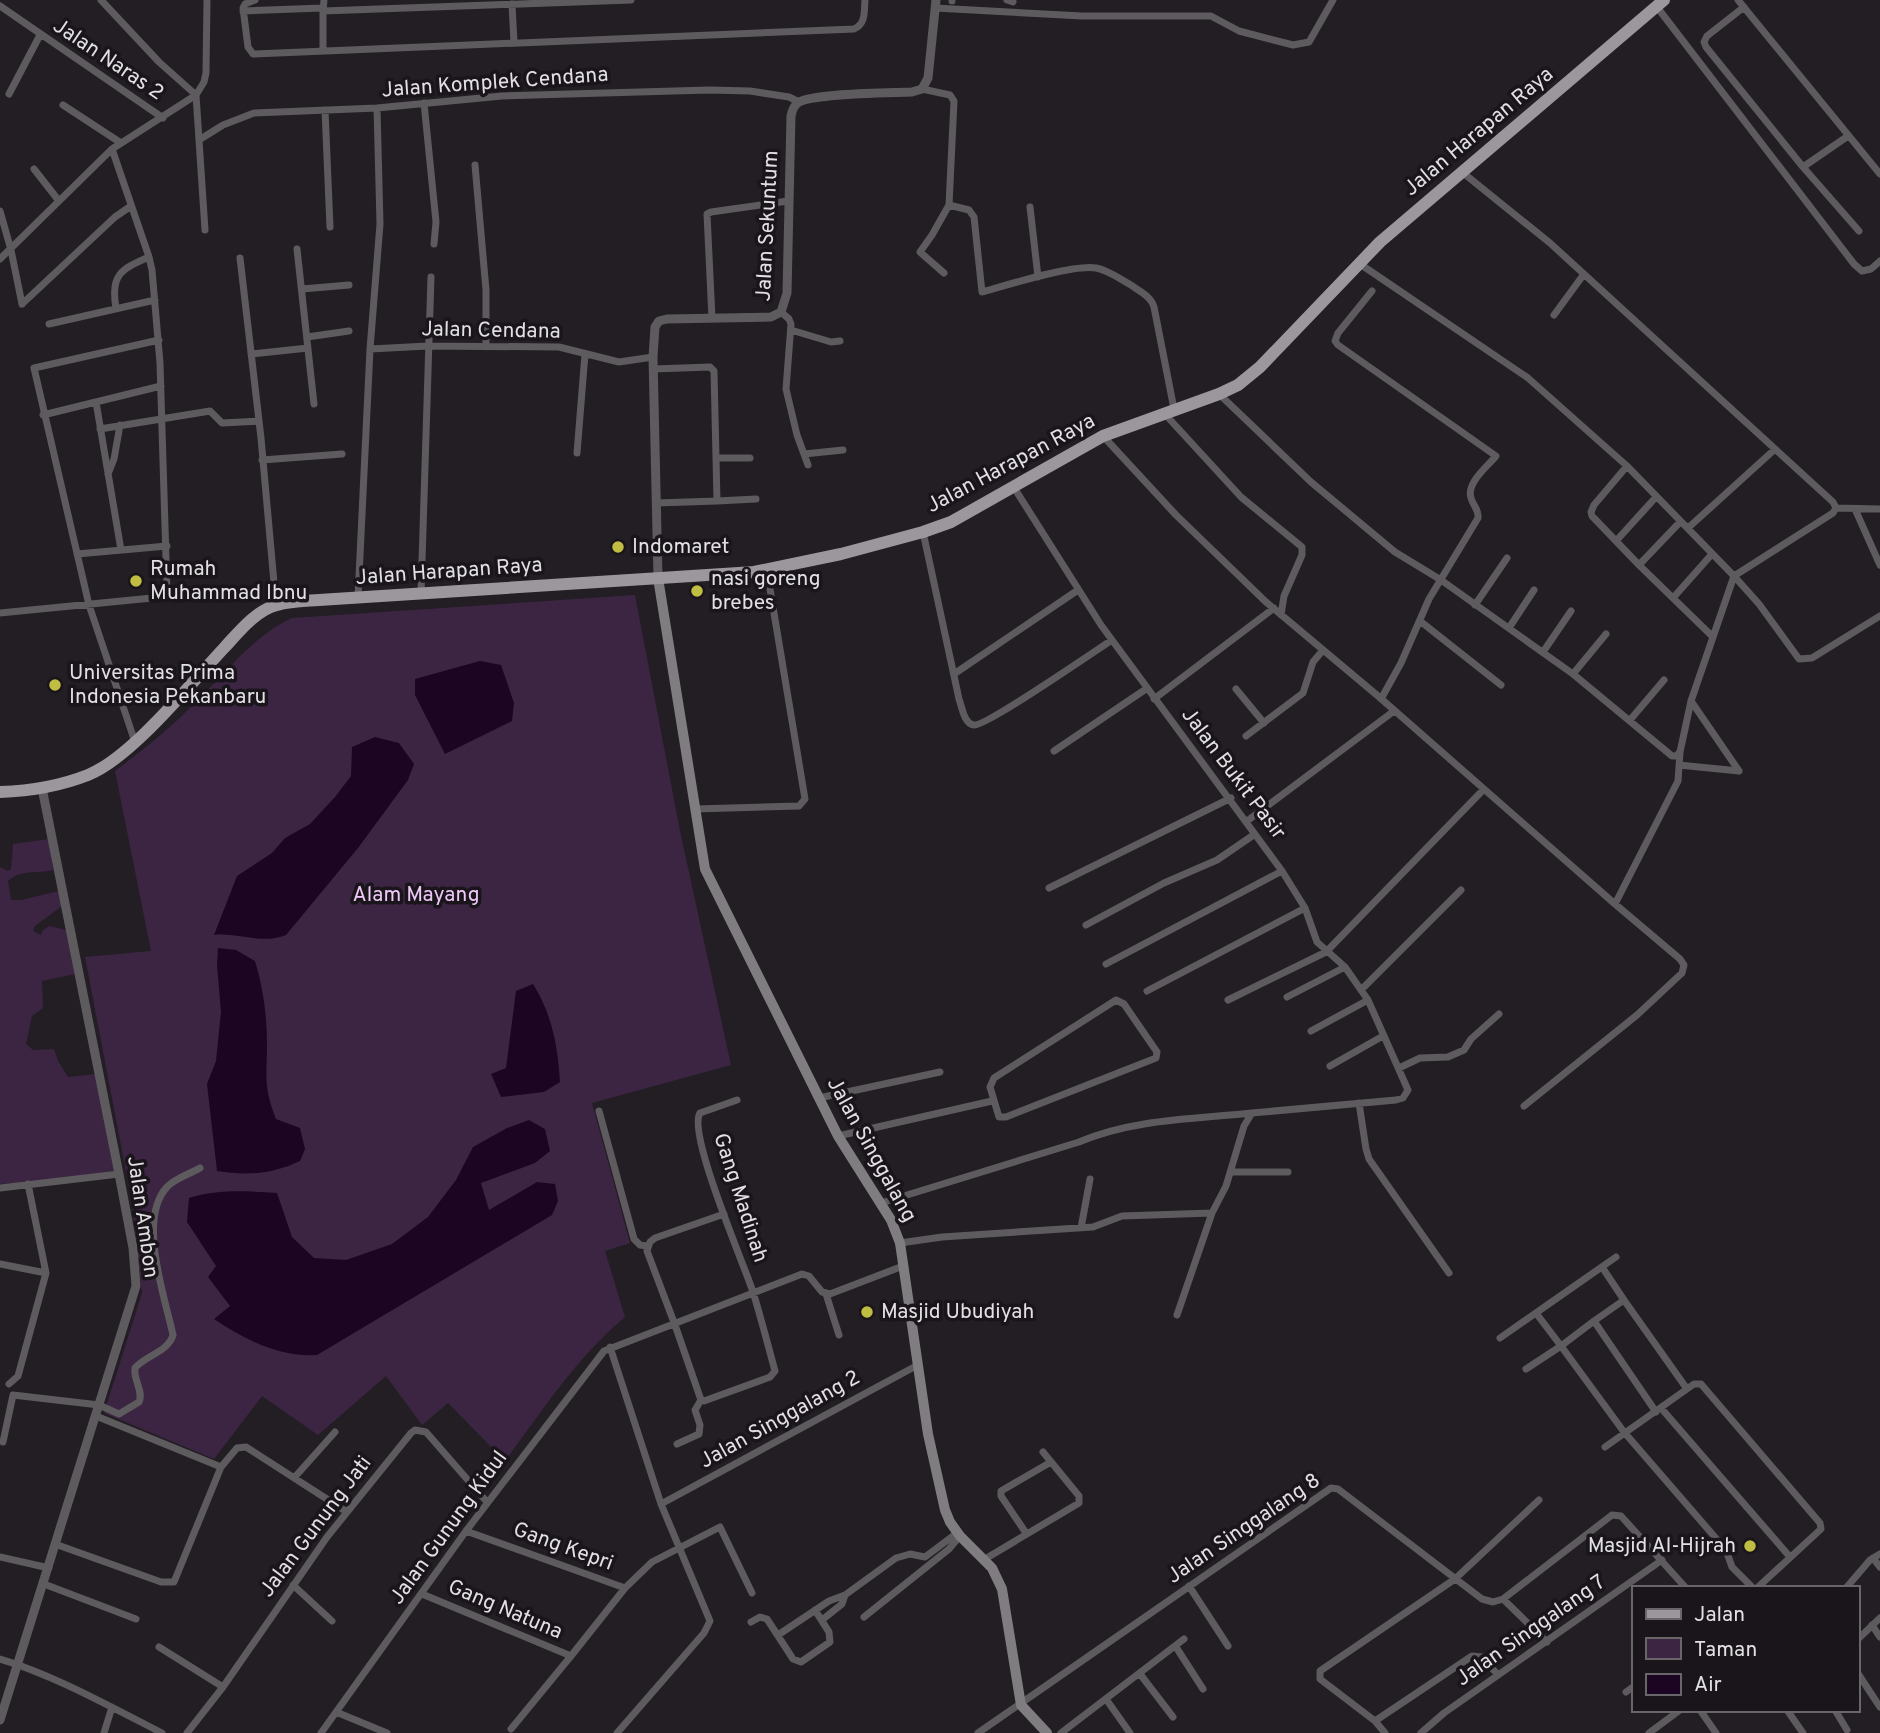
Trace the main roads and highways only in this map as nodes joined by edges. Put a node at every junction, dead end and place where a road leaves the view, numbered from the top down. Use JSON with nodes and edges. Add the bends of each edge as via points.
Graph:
{"nodes":[{"id":1,"x":1662,"y":2,"type":"edge"},
{"id":2,"x":658,"y":578,"type":"junction"},
{"id":3,"x":0,"y":792,"type":"edge"},
{"id":4,"x":1047,"y":1733,"type":"edge"}],
"edges":[{"from":1,"to":2,"type":"main road","name":"Jalan Harapan Raya","via":[[1380,242],[1260,367],[1238,384],[1102,436],[951,522],[923,532],[767,570]]},
{"from":2,"to":3,"type":"main road","name":"Jalan Harapan Raya","via":[[276,605],[239,632],[135,743],[106,766],[43,788]]},
{"from":2,"to":4,"type":"main road","name":"Jalan Singgalang","via":[[708,877],[838,1136],[891,1220],[900,1243],[916,1366],[946,1510],[959,1535],[992,1568],[1002,1589],[1021,1705]]}]}
